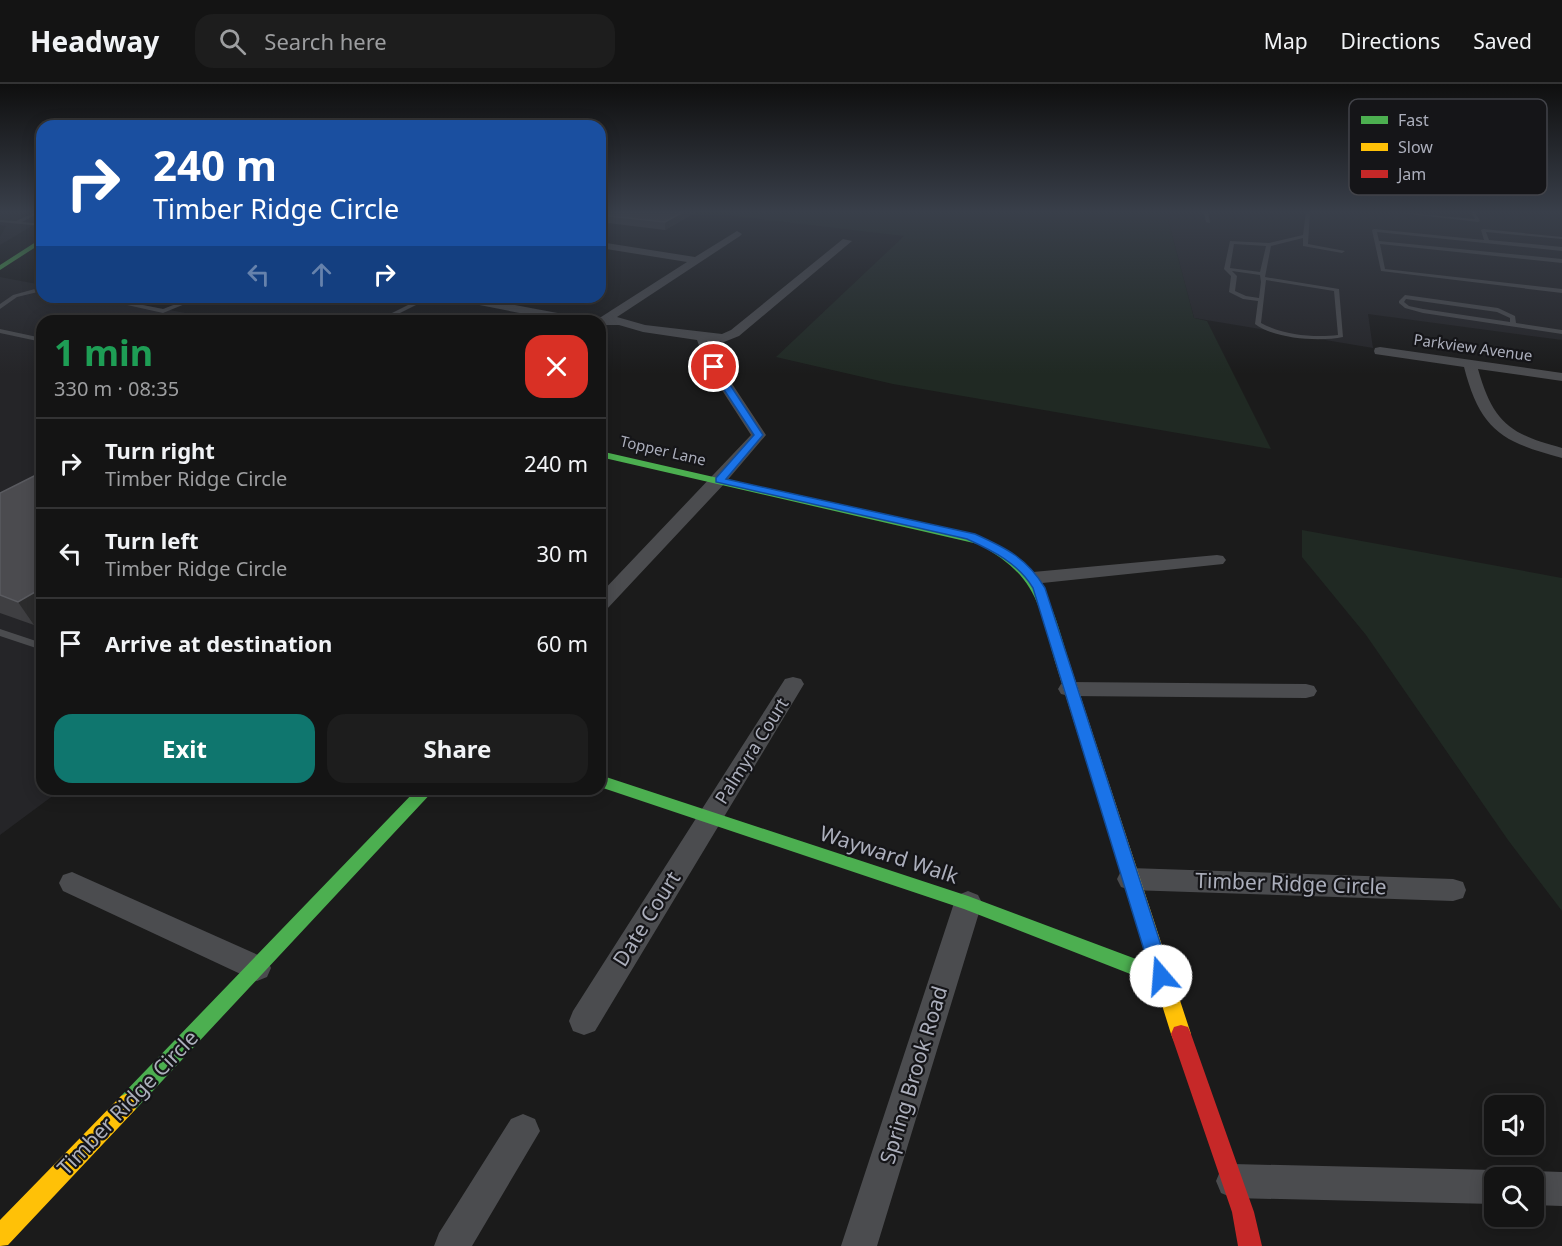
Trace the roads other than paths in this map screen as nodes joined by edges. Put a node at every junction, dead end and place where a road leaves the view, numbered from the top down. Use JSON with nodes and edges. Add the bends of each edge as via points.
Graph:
{"nodes":[{"id":1,"x":687,"y":266,"type":"edge"},
{"id":2,"x":816,"y":266,"type":"edge"},
{"id":3,"x":1265,"y":266,"type":"edge"},
{"id":4,"x":1382,"y":266,"type":"edge"},
{"id":5,"x":1227,"y":269,"type":"joint"},
{"id":6,"x":1263,"y":276,"type":"junction"},
{"id":7,"x":36,"y":291,"type":"edge"},
{"id":8,"x":1562,"y":291,"type":"edge"},
{"id":9,"x":1262,"y":300,"type":"junction"},
{"id":10,"x":124,"y":303,"type":"edge"},
{"id":11,"x":184,"y":303,"type":"edge"},
{"id":12,"x":416,"y":303,"type":"edge"},
{"id":13,"x":482,"y":303,"type":"edge"},
{"id":14,"x":0,"y":308,"type":"edge"},
{"id":15,"x":392,"y":315,"type":"edge"},
{"id":16,"x":537,"y":315,"type":"edge"},
{"id":17,"x":606,"y":319,"type":"edge"},
{"id":18,"x":606,"y":320,"type":"edge"},
{"id":19,"x":1514,"y":324,"type":"junction"},
{"id":20,"x":0,"y":331,"type":"edge"},
{"id":21,"x":1562,"y":332,"type":"edge"},
{"id":22,"x":702,"y":337,"type":"junction"},
{"id":23,"x":36,"y":339,"type":"edge"},
{"id":24,"x":1380,"y":351,"type":"dead end"},
{"id":25,"x":1470,"y":364,"type":"junction"},
{"id":26,"x":1562,"y":377,"type":"edge"},
{"id":27,"x":1562,"y":453,"type":"edge"},
{"id":28,"x":606,"y":455,"type":"edge"},
{"id":29,"x":719,"y":480,"type":"junction"},
{"id":30,"x":1217,"y":560,"type":"dead end"},
{"id":31,"x":1033,"y":578,"type":"junction"},
{"id":32,"x":609,"y":584,"type":"edge"},
{"id":33,"x":0,"y":632,"type":"edge"},
{"id":34,"x":36,"y":645,"type":"edge"},
{"id":35,"x":793,"y":684,"type":"dead end"},
{"id":36,"x":1069,"y":689,"type":"junction"},
{"id":37,"x":1306,"y":691,"type":"dead end"},
{"id":38,"x":606,"y":783,"type":"edge"},
{"id":39,"x":421,"y":795,"type":"edge"},
{"id":40,"x":710,"y":818,"type":"junction"},
{"id":41,"x":1130,"y":879,"type":"junction"},
{"id":42,"x":72,"y":883,"type":"dead end"},
{"id":43,"x":1453,"y":890,"type":"dead end"},
{"id":44,"x":968,"y":903,"type":"junction"},
{"id":45,"x":257,"y":968,"type":"junction"},
{"id":46,"x":1161,"y":976,"type":"junction"},
{"id":47,"x":584,"y":1021,"type":"dead end"},
{"id":48,"x":523,"y":1131,"type":"dead end"},
{"id":49,"x":1233,"y":1181,"type":"junction"},
{"id":50,"x":1484,"y":1187,"type":"edge"},
{"id":51,"x":1544,"y":1188,"type":"edge"},
{"id":52,"x":1562,"y":1189,"type":"edge"},
{"id":53,"x":0,"y":1237,"type":"edge"},
{"id":54,"x":452,"y":1246,"type":"edge"},
{"id":55,"x":859,"y":1246,"type":"edge"},
{"id":56,"x":1250,"y":1246,"type":"edge"}],
"edges":[{"from":1,"to":17,"type":"street"},
{"from":2,"to":22,"type":"street","via":[[735,333],[724,338]]},
{"from":3,"to":6,"type":"lane"},
{"from":4,"to":8,"type":"lane","via":[[1383,270]]},
{"from":5,"to":6,"type":"lane"},
{"from":5,"to":9,"type":"lane","via":[[1234,276],[1233,292]]},
{"from":6,"to":9,"type":"lane"},
{"from":6,"to":9,"type":"lane","via":[[1337,290],[1341,336],[1321,337],[1264,328],[1258,324]]},
{"from":7,"to":14,"type":"lane","via":[[15,296]]},
{"from":10,"to":11,"type":"lane","via":[[163,311]]},
{"from":12,"to":15,"type":"lane"},
{"from":13,"to":16,"type":"street"},
{"from":18,"to":22,"type":"street"},
{"from":19,"to":19,"type":"lane","via":[[1423,311],[1401,302],[1405,297],[1498,310],[1513,316]]},
{"from":19,"to":21,"type":"lane"},
{"from":20,"to":23,"type":"lane"},
{"from":22,"to":29,"type":"street","via":[[714,367],[759,435]]},
{"from":24,"to":25,"type":"street","name":"Parkview Avenue"},
{"from":25,"to":26,"type":"street","name":"Parkview Avenue"},
{"from":25,"to":27,"type":"street","via":[[1485,409],[1492,418],[1519,438]]},
{"from":28,"to":29,"type":"main road","name":"Topper Lane"},
{"from":29,"to":31,"type":"main road","via":[[971,537],[1006,552]]},
{"from":29,"to":32,"type":"street"},
{"from":30,"to":31,"type":"street"},
{"from":31,"to":36,"type":"main road"},
{"from":33,"to":34,"type":"lane"},
{"from":35,"to":40,"type":"street","name":"Palmyra Court"},
{"from":36,"to":37,"type":"street"},
{"from":36,"to":41,"type":"main road"},
{"from":38,"to":40,"type":"main road","name":"Wayward Walk"},
{"from":39,"to":45,"type":"main road","name":"Timber Ridge Circle"},
{"from":40,"to":44,"type":"main road","name":"Wayward Walk"},
{"from":40,"to":47,"type":"street","name":"Date Court"},
{"from":41,"to":43,"type":"street","name":"Timber Ridge Circle"},
{"from":41,"to":46,"type":"main road"},
{"from":42,"to":45,"type":"street"},
{"from":44,"to":46,"type":"main road","name":"Wayward Walk"},
{"from":44,"to":55,"type":"street","name":"Spring Brook Road"},
{"from":45,"to":53,"type":"main road","name":"Timber Ridge Circle"},
{"from":46,"to":49,"type":"main road"},
{"from":48,"to":54,"type":"street"},
{"from":49,"to":50,"type":"street"},
{"from":49,"to":56,"type":"main road"},
{"from":51,"to":52,"type":"street"}]}
